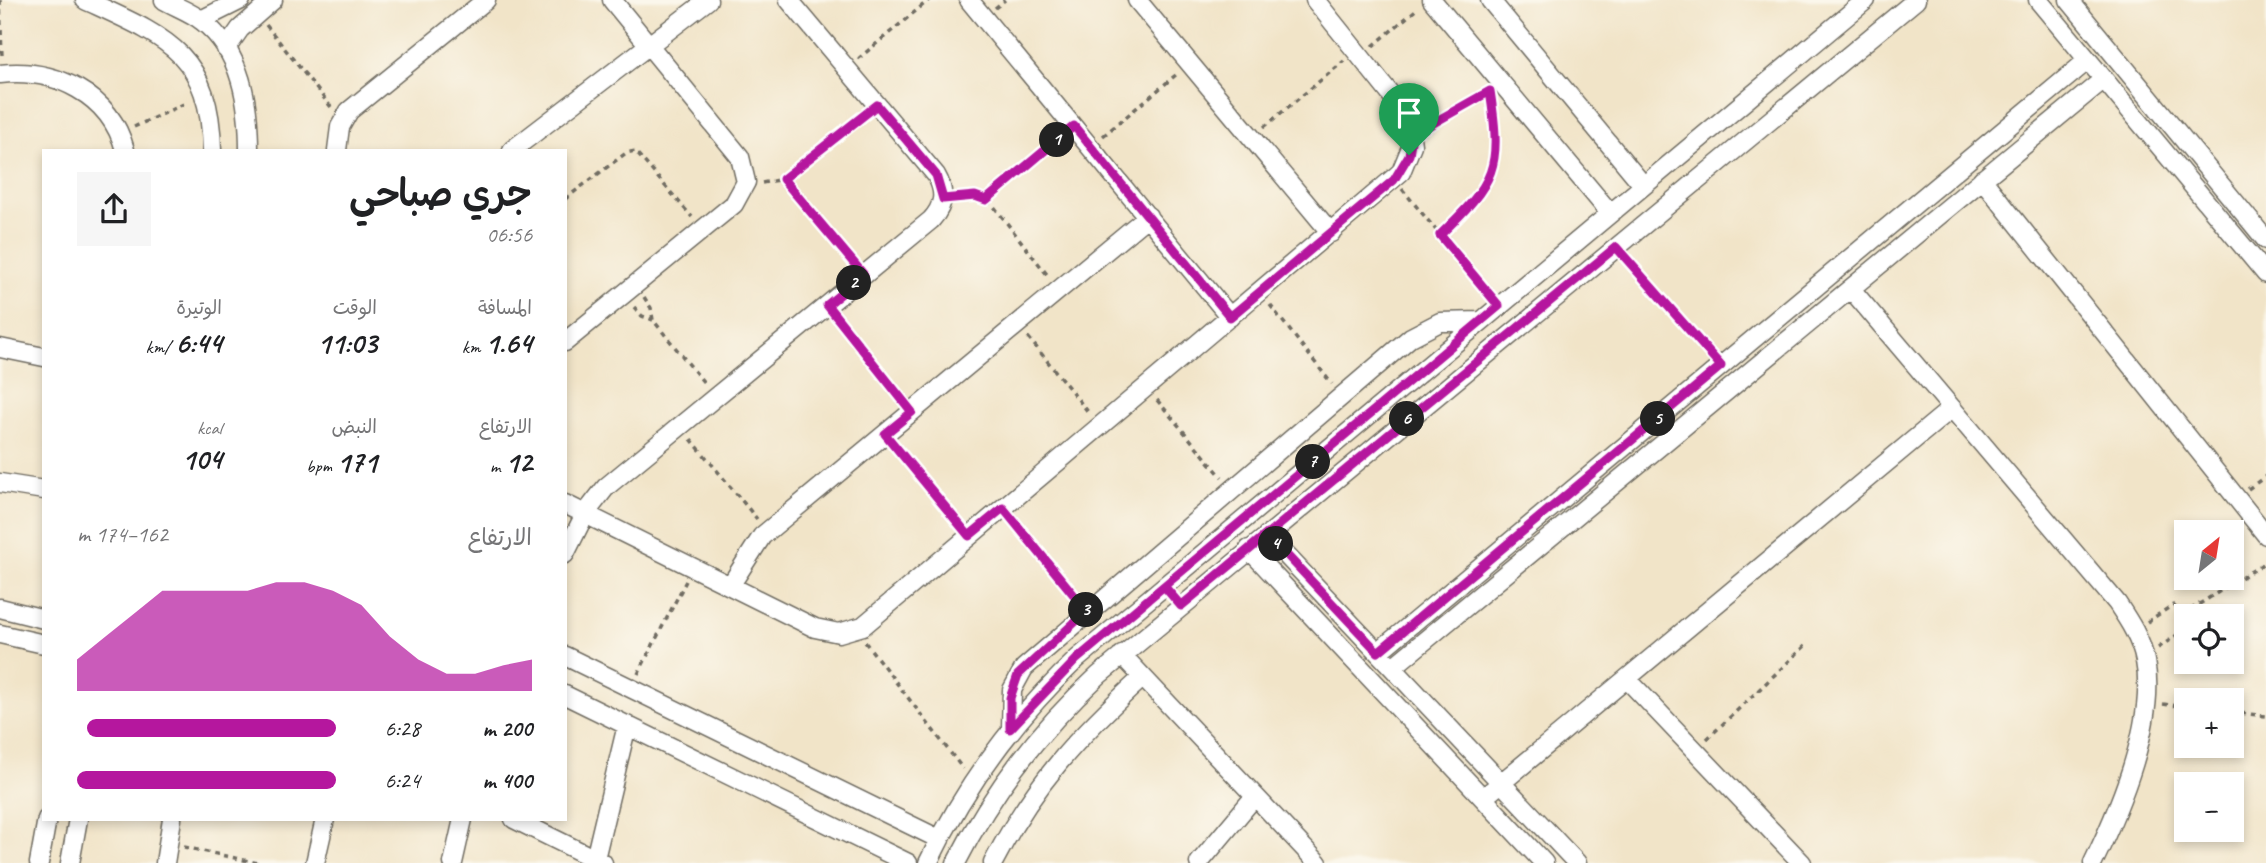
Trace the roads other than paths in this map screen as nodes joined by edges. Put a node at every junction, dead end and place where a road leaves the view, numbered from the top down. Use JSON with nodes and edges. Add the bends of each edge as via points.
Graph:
{"nodes":[{"id":1,"x":85,"y":0,"type":"edge"},
{"id":2,"x":164,"y":0,"type":"edge"},
{"id":3,"x":241,"y":0,"type":"edge"},
{"id":4,"x":273,"y":0,"type":"edge"},
{"id":5,"x":486,"y":0,"type":"edge"},
{"id":6,"x":612,"y":0,"type":"edge"},
{"id":7,"x":708,"y":0,"type":"edge"},
{"id":8,"x":789,"y":0,"type":"edge"},
{"id":9,"x":969,"y":0,"type":"edge"},
{"id":10,"x":1137,"y":0,"type":"edge"},
{"id":11,"x":1315,"y":0,"type":"edge"},
{"id":12,"x":1430,"y":0,"type":"edge"},
{"id":13,"x":1490,"y":0,"type":"edge"},
{"id":14,"x":1916,"y":0,"type":"edge"},
{"id":15,"x":2038,"y":0,"type":"edge"},
{"id":16,"x":2069,"y":0,"type":"edge"},
{"id":17,"x":1864,"y":1,"type":"edge"},
{"id":18,"x":201,"y":20,"type":"junction"},
{"id":19,"x":1814,"y":43,"type":"junction"},
{"id":20,"x":649,"y":46,"type":"junction"},
{"id":21,"x":226,"y":48,"type":"junction"},
{"id":22,"x":2088,"y":60,"type":"junction"},
{"id":23,"x":1835,"y":67,"type":"junction"},
{"id":24,"x":1,"y":74,"type":"edge"},
{"id":25,"x":2104,"y":79,"type":"junction"},
{"id":26,"x":122,"y":142,"type":"edge"},
{"id":27,"x":212,"y":149,"type":"edge"},
{"id":28,"x":249,"y":149,"type":"edge"},
{"id":29,"x":337,"y":149,"type":"edge"},
{"id":30,"x":513,"y":149,"type":"edge"},
{"id":31,"x":1982,"y":179,"type":"junction"},
{"id":32,"x":1643,"y":186,"type":"junction"},
{"id":33,"x":1610,"y":213,"type":"junction"},
{"id":34,"x":1148,"y":216,"type":"junction"},
{"id":35,"x":1331,"y":233,"type":"junction"},
{"id":36,"x":2266,"y":240,"type":"edge"},
{"id":37,"x":2266,"y":274,"type":"edge"},
{"id":38,"x":1851,"y":289,"type":"junction"},
{"id":39,"x":1230,"y":317,"type":"junction"},
{"id":40,"x":1481,"y":321,"type":"junction"},
{"id":41,"x":567,"y":340,"type":"edge"},
{"id":42,"x":0,"y":348,"type":"edge"},
{"id":43,"x":42,"y":357,"type":"edge"},
{"id":44,"x":1952,"y":408,"type":"junction"},
{"id":45,"x":0,"y":482,"type":"edge"},
{"id":46,"x":42,"y":490,"type":"edge"},
{"id":47,"x":567,"y":505,"type":"edge"},
{"id":48,"x":585,"y":514,"type":"junction"},
{"id":49,"x":1267,"y":534,"type":"junction"},
{"id":50,"x":2266,"y":535,"type":"edge"},
{"id":51,"x":1249,"y":549,"type":"junction"},
{"id":52,"x":567,"y":550,"type":"edge"},
{"id":53,"x":730,"y":586,"type":"junction"},
{"id":54,"x":1164,"y":586,"type":"junction"},
{"id":55,"x":1181,"y":606,"type":"junction"},
{"id":56,"x":0,"y":608,"type":"edge"},
{"id":57,"x":42,"y":618,"type":"edge"},
{"id":58,"x":0,"y":634,"type":"edge"},
{"id":59,"x":42,"y":644,"type":"edge"},
{"id":60,"x":1378,"y":652,"type":"junction"},
{"id":61,"x":1122,"y":655,"type":"junction"},
{"id":62,"x":567,"y":657,"type":"edge"},
{"id":63,"x":1393,"y":667,"type":"junction"},
{"id":64,"x":1143,"y":677,"type":"junction"},
{"id":65,"x":1627,"y":679,"type":"junction"},
{"id":66,"x":567,"y":696,"type":"edge"},
{"id":67,"x":627,"y":725,"type":"junction"},
{"id":68,"x":1010,"y":729,"type":"junction"},
{"id":69,"x":1502,"y":783,"type":"junction"},
{"id":70,"x":1255,"y":796,"type":"junction"},
{"id":71,"x":1483,"y":798,"type":"junction"},
{"id":72,"x":47,"y":821,"type":"edge"},
{"id":73,"x":78,"y":821,"type":"edge"},
{"id":74,"x":172,"y":821,"type":"edge"},
{"id":75,"x":325,"y":821,"type":"edge"},
{"id":76,"x":464,"y":821,"type":"edge"},
{"id":77,"x":518,"y":821,"type":"edge"},
{"id":78,"x":939,"y":839,"type":"junction"},
{"id":79,"x":598,"y":862,"type":"edge"},
{"id":80,"x":39,"y":863,"type":"edge"},
{"id":81,"x":70,"y":863,"type":"edge"},
{"id":82,"x":165,"y":863,"type":"edge"},
{"id":83,"x":315,"y":863,"type":"edge"},
{"id":84,"x":453,"y":863,"type":"edge"},
{"id":85,"x":908,"y":863,"type":"edge"},
{"id":86,"x":928,"y":863,"type":"edge"},
{"id":87,"x":956,"y":863,"type":"edge"},
{"id":88,"x":993,"y":863,"type":"edge"},
{"id":89,"x":1199,"y":863,"type":"edge"},
{"id":90,"x":1318,"y":863,"type":"edge"},
{"id":91,"x":1544,"y":863,"type":"edge"},
{"id":92,"x":1577,"y":863,"type":"edge"},
{"id":93,"x":1802,"y":863,"type":"edge"},
{"id":94,"x":2093,"y":863,"type":"edge"}],
"edges":[{"from":1,"to":27,"type":"street","via":[[177,50],[206,94]]},
{"from":2,"to":18,"type":"street"},
{"from":3,"to":18,"type":"street"},
{"from":4,"to":21,"type":"street"},
{"from":5,"to":29,"type":"street","via":[[353,108],[342,121]]},
{"from":6,"to":20,"type":"street"},
{"from":7,"to":20,"type":"street"},
{"from":8,"to":48,"type":"street","via":[[936,175],[943,199],[931,220],[606,486]]},
{"from":9,"to":34,"type":"street"},
{"from":10,"to":35,"type":"street"},
{"from":11,"to":35,"type":"street","via":[[1403,107],[1412,135],[1409,155],[1394,180]]},
{"from":12,"to":33,"type":"street"},
{"from":13,"to":32,"type":"street"},
{"from":14,"to":23,"type":"street"},
{"from":15,"to":22,"type":"street"},
{"from":16,"to":36,"type":"street"},
{"from":17,"to":19,"type":"street"},
{"from":18,"to":21,"type":"street"},
{"from":19,"to":23,"type":"street"},
{"from":19,"to":32,"type":"street"},
{"from":20,"to":30,"type":"street"},
{"from":20,"to":41,"type":"street","via":[[740,158],[746,182],[740,198]]},
{"from":21,"to":28,"type":"street","via":[[244,92]]},
{"from":22,"to":25,"type":"street"},
{"from":22,"to":60,"type":"street"},
{"from":23,"to":49,"type":"street"},
{"from":24,"to":26,"type":"street","via":[[43,74],[62,80],[96,101]]},
{"from":25,"to":31,"type":"street"},
{"from":25,"to":37,"type":"street"},
{"from":31,"to":38,"type":"street"},
{"from":31,"to":50,"type":"street"},
{"from":32,"to":33,"type":"street"},
{"from":33,"to":40,"type":"street"},
{"from":34,"to":39,"type":"street"},
{"from":34,"to":53,"type":"street","via":[[767,531]]},
{"from":35,"to":39,"type":"street"},
{"from":38,"to":44,"type":"street"},
{"from":38,"to":63,"type":"street"},
{"from":39,"to":53,"type":"street","via":[[855,629],[823,631]]},
{"from":40,"to":54,"type":"street"},
{"from":40,"to":68,"type":"street","via":[[1450,320],[1420,331],[1087,611],[1018,675],[1010,698]]},
{"from":42,"to":43,"type":"street"},
{"from":44,"to":65,"type":"street"},
{"from":44,"to":94,"type":"street","via":[[2117,603],[2145,658],[2147,702],[2123,793]]},
{"from":45,"to":46,"type":"street"},
{"from":47,"to":48,"type":"street"},
{"from":48,"to":52,"type":"street"},
{"from":48,"to":53,"type":"street"},
{"from":49,"to":51,"type":"street"},
{"from":49,"to":60,"type":"street"},
{"from":51,"to":55,"type":"street"},
{"from":51,"to":71,"type":"street"},
{"from":54,"to":55,"type":"street"},
{"from":54,"to":68,"type":"street","via":[[1077,659]]},
{"from":55,"to":61,"type":"street"},
{"from":56,"to":57,"type":"street"},
{"from":58,"to":59,"type":"street"},
{"from":60,"to":63,"type":"street"},
{"from":61,"to":64,"type":"street"},
{"from":61,"to":87,"type":"street","via":[[1030,744],[991,797]]},
{"from":62,"to":78,"type":"street"},
{"from":63,"to":69,"type":"street"},
{"from":64,"to":70,"type":"street"},
{"from":64,"to":88,"type":"street","via":[[1048,772]]},
{"from":65,"to":69,"type":"street"},
{"from":65,"to":93,"type":"street"},
{"from":66,"to":67,"type":"street"},
{"from":67,"to":79,"type":"street"},
{"from":67,"to":85,"type":"street"},
{"from":68,"to":78,"type":"street"},
{"from":69,"to":71,"type":"street"},
{"from":69,"to":92,"type":"street"},
{"from":70,"to":89,"type":"street"},
{"from":70,"to":90,"type":"street"},
{"from":71,"to":91,"type":"street"},
{"from":72,"to":80,"type":"street"},
{"from":73,"to":81,"type":"street"},
{"from":74,"to":82,"type":"street"},
{"from":75,"to":83,"type":"street"},
{"from":76,"to":84,"type":"street"},
{"from":77,"to":79,"type":"street"},
{"from":78,"to":86,"type":"street"}]}
